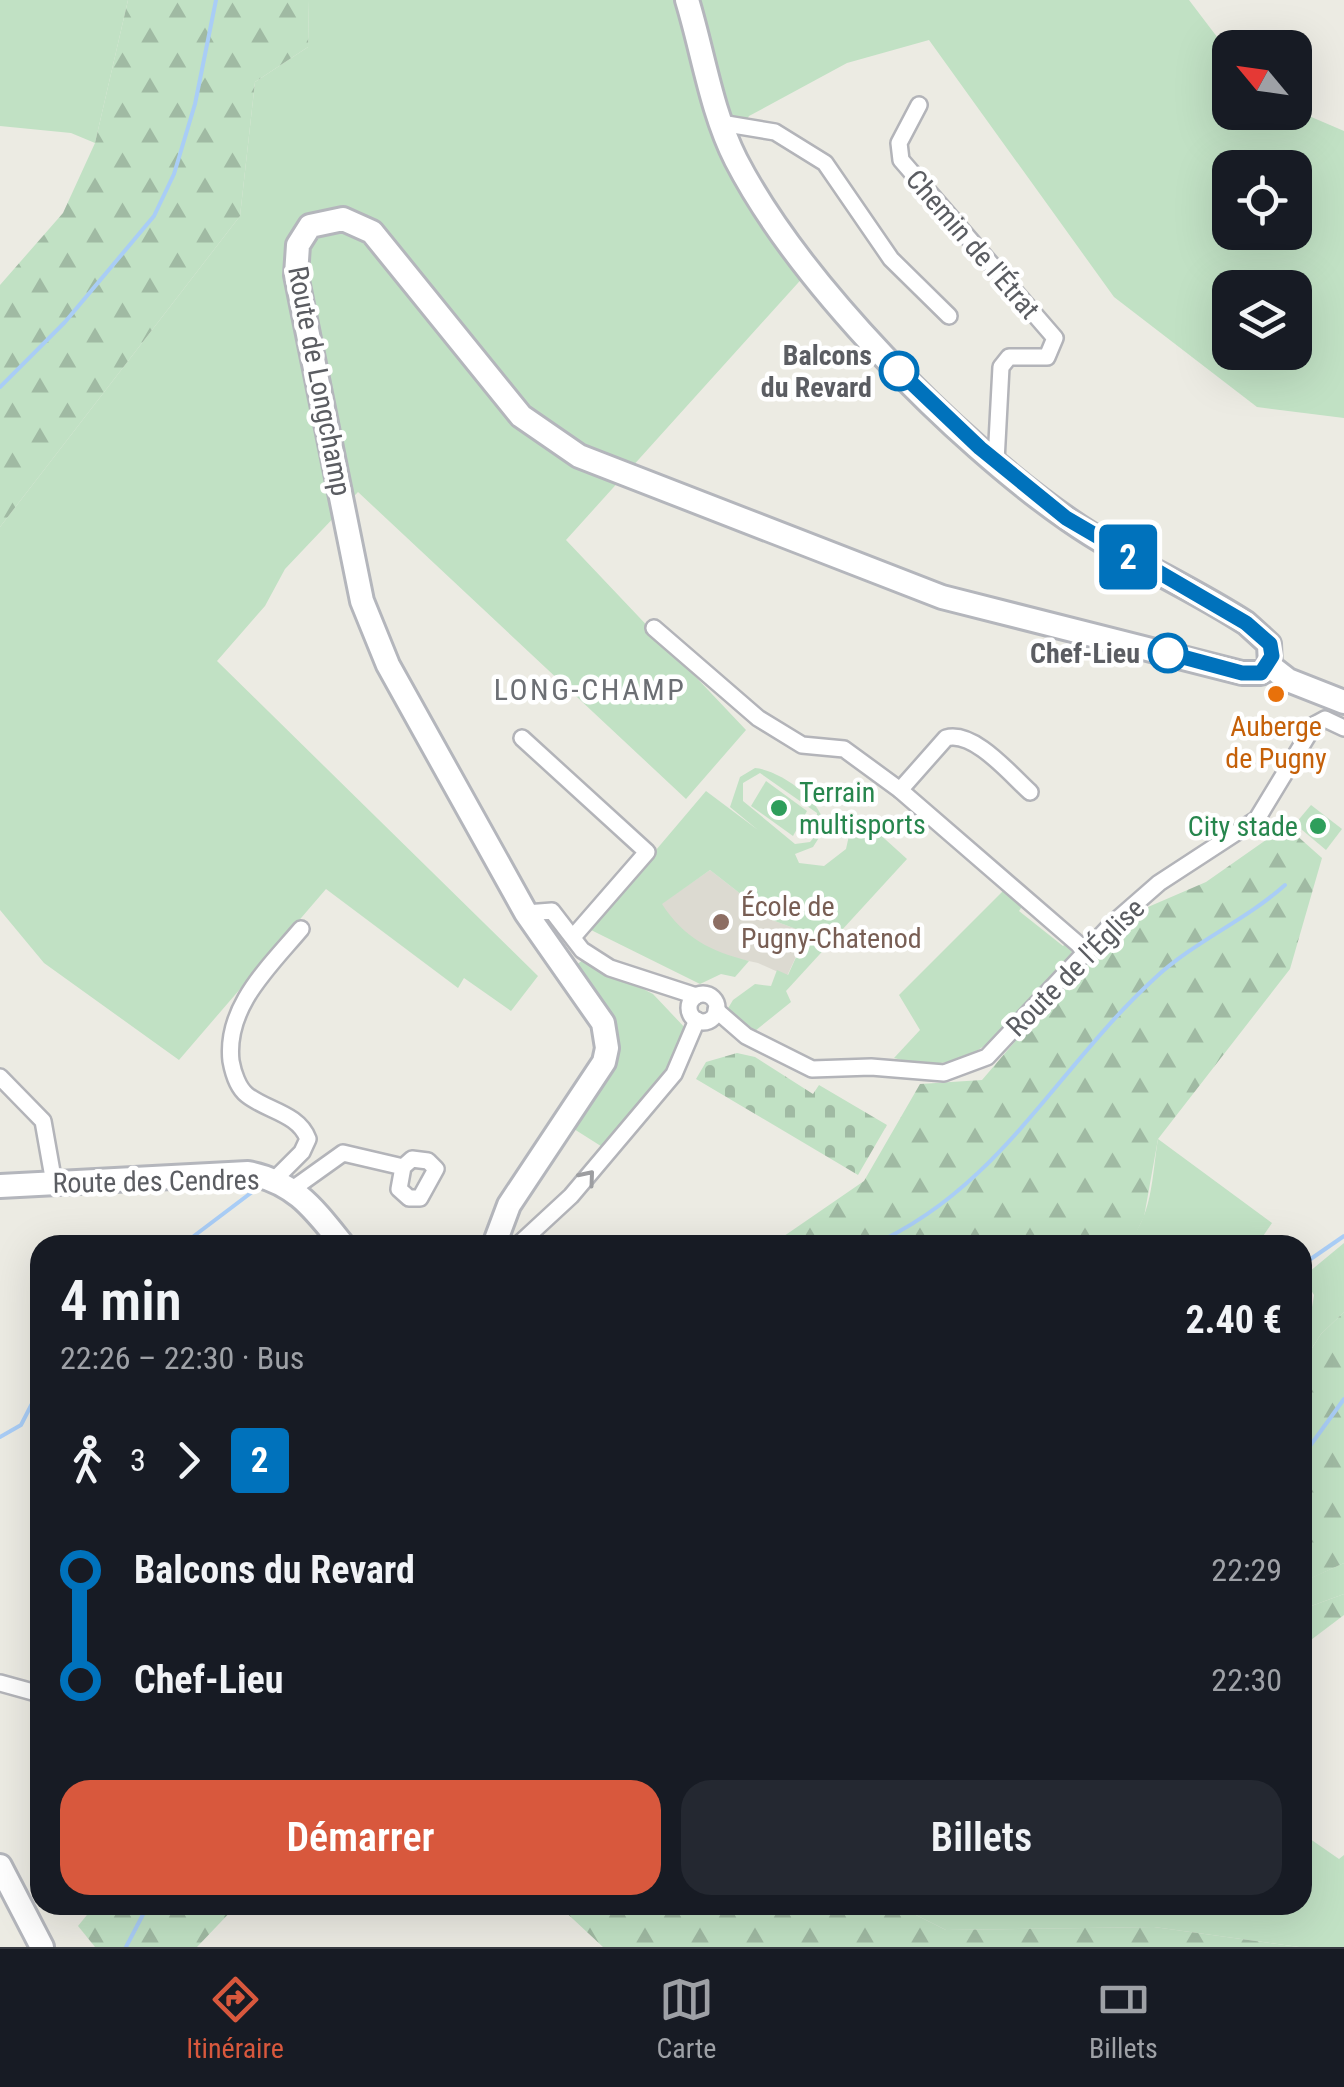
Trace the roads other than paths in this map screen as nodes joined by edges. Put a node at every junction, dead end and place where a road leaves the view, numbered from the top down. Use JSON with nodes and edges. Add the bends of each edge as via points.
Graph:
{"nodes":[{"id":1,"x":687,"y":0,"type":"edge"},
{"id":2,"x":919,"y":104,"type":"dead end"},
{"id":3,"x":721,"y":124,"type":"junction"},
{"id":4,"x":949,"y":316,"type":"dead end"},
{"id":5,"x":996,"y":460,"type":"junction"},
{"id":6,"x":654,"y":628,"type":"dead end"},
{"id":7,"x":1270,"y":666,"type":"junction"},
{"id":8,"x":1344,"y":702,"type":"edge"},
{"id":9,"x":1344,"y":728,"type":"edge"},
{"id":10,"x":522,"y":738,"type":"dead end"},
{"id":11,"x":900,"y":790,"type":"junction"},
{"id":12,"x":1030,"y":792,"type":"dead end"},
{"id":13,"x":530,"y":919,"type":"junction"},
{"id":14,"x":301,"y":929,"type":"dead end"},
{"id":15,"x":573,"y":938,"type":"junction"},
{"id":16,"x":1084,"y":950,"type":"junction"},
{"id":17,"x":701,"y":1012,"type":"junction"},
{"id":18,"x":0,"y":1077,"type":"edge"},
{"id":19,"x":403,"y":1167,"type":"dead end"},
{"id":20,"x":54,"y":1183,"type":"junction"},
{"id":21,"x":285,"y":1183,"type":"junction"},
{"id":22,"x":0,"y":1186,"type":"edge"},
{"id":23,"x":334,"y":1235,"type":"edge"},
{"id":24,"x":494,"y":1235,"type":"edge"},
{"id":25,"x":529,"y":1235,"type":"edge"},
{"id":26,"x":0,"y":1683,"type":"edge"},
{"id":27,"x":30,"y":1691,"type":"edge"},
{"id":28,"x":0,"y":1866,"type":"edge"},
{"id":29,"x":0,"y":1884,"type":"edge"},
{"id":30,"x":30,"y":1947,"type":"edge"},
{"id":31,"x":42,"y":1947,"type":"edge"}],
"edges":[{"from":1,"to":3,"type":"street"},
{"from":2,"to":5,"type":"street","name":"Chemin de l'Étrat","via":[[899,143],[901,160],[1055,338],[1046,357],[1009,357],[1001,366]]},
{"from":3,"to":4,"type":"street","via":[[775,132],[825,164],[891,259]]},
{"from":3,"to":5,"type":"street","via":[[735,159],[810,270],[908,382]]},
{"from":5,"to":7,"type":"street","via":[[1103,542],[1260,633],[1270,644]]},
{"from":6,"to":11,"type":"street","via":[[758,718],[802,745],[844,748]]},
{"from":7,"to":8,"type":"street"},
{"from":7,"to":13,"type":"street","name":"Route de Longchamp","via":[[1242,673],[942,597],[579,456],[521,416],[379,238],[353,221],[320,220],[302,234],[296,274],[362,602],[388,664]]},
{"from":9,"to":16,"type":"street","name":"Route de l'Église","via":[[1326,720],[1314,725],[1257,819],[1159,883]]},
{"from":10,"to":15,"type":"street","via":[[647,852]]},
{"from":11,"to":12,"type":"street","via":[[954,736],[973,742]]},
{"from":11,"to":16,"type":"street"},
{"from":13,"to":15,"type":"street","via":[[552,911]]},
{"from":13,"to":24,"type":"street","name":"Route de Longchamp","via":[[603,1023],[607,1048]]},
{"from":14,"to":21,"type":"street","via":[[247,995],[230,1046],[232,1071],[244,1094],[303,1126],[308,1138]]},
{"from":15,"to":17,"type":"street","name":"Route de l'Église","via":[[610,968]]},
{"from":16,"to":17,"type":"street","name":"Route de l'Église","via":[[988,1057],[958,1071],[812,1069]]},
{"from":25,"to":17,"type":"street","one_way":true,"via":[[571,1196],[674,1074]]},
{"from":18,"to":20,"type":"street","via":[[42,1121]]},
{"from":19,"to":21,"type":"street","via":[[343,1153]]},
{"from":20,"to":21,"type":"street","name":"Route des Cendres","via":[[248,1173]]},
{"from":20,"to":22,"type":"street","name":"Route des Cendres"},
{"from":21,"to":23,"type":"street","name":"Route des Cendres"},
{"from":26,"to":27,"type":"street"},
{"from":28,"to":31,"type":"street"},
{"from":29,"to":30,"type":"street"}]}
